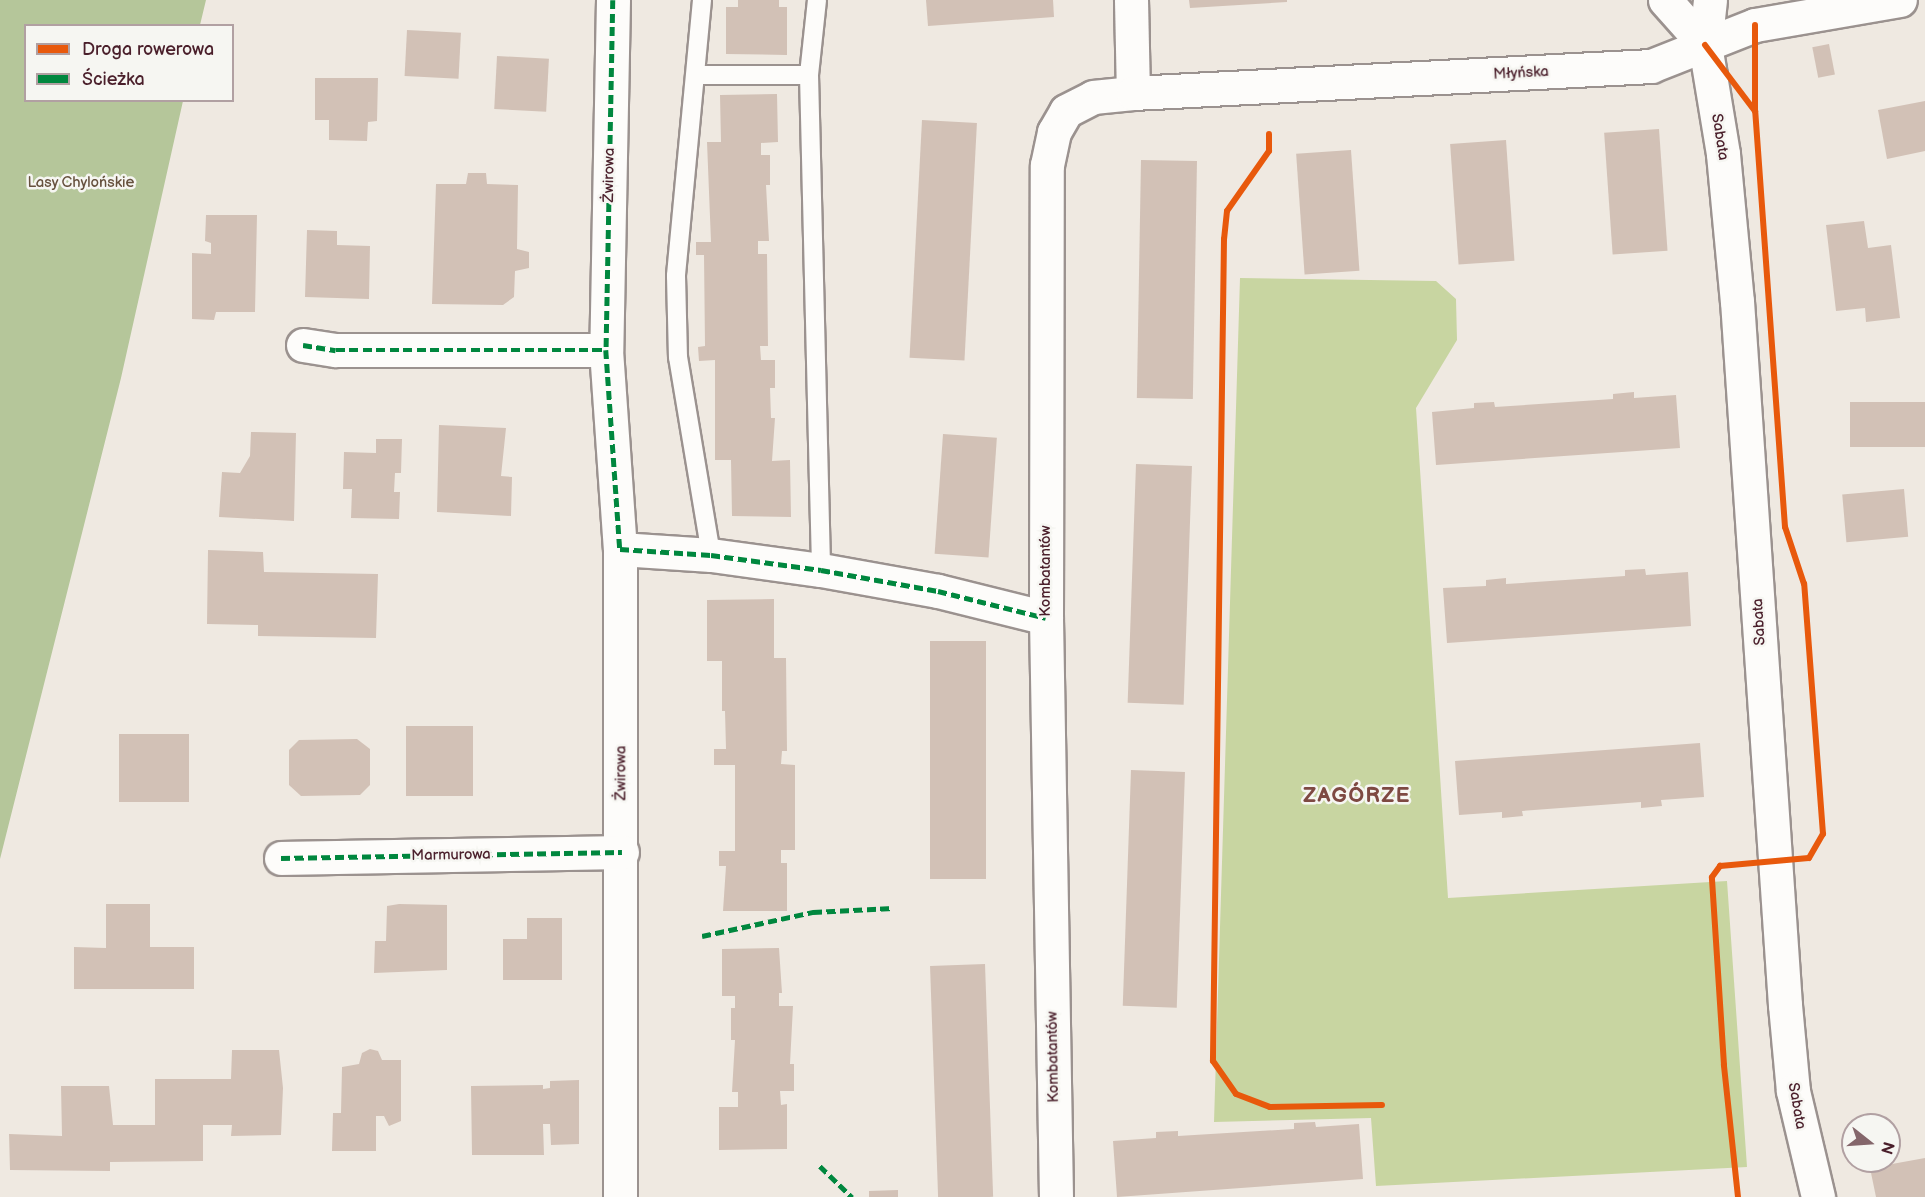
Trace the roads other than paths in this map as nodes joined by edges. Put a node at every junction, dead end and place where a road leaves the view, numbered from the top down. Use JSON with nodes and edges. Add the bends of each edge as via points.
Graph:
{"nodes":[{"id":1,"x":613,"y":0,"type":"edge"},
{"id":2,"x":702,"y":0,"type":"edge"},
{"id":3,"x":817,"y":0,"type":"edge"},
{"id":4,"x":1131,"y":0,"type":"edge"},
{"id":5,"x":1665,"y":0,"type":"edge"},
{"id":6,"x":1710,"y":0,"type":"edge"},
{"id":7,"x":1900,"y":0,"type":"edge"},
{"id":8,"x":1705,"y":45,"type":"junction"},
{"id":9,"x":696,"y":75,"type":"junction"},
{"id":10,"x":809,"y":75,"type":"junction"},
{"id":11,"x":1133,"y":93,"type":"junction"},
{"id":12,"x":303,"y":345,"type":"dead end"},
{"id":13,"x":606,"y":350,"type":"junction"},
{"id":14,"x":620,"y":549,"type":"junction"},
{"id":15,"x":711,"y":555,"type":"junction"},
{"id":16,"x":822,"y":570,"type":"junction"},
{"id":17,"x":1046,"y":618,"type":"junction"},
{"id":18,"x":622,"y":852,"type":"junction"},
{"id":19,"x":281,"y":858,"type":"dead end"},
{"id":20,"x":620,"y":1197,"type":"edge"},
{"id":21,"x":1056,"y":1197,"type":"edge"},
{"id":22,"x":1818,"y":1197,"type":"edge"}],
"edges":[{"from":1,"to":13,"type":"street","name":"Żwirowa"},
{"from":2,"to":9,"type":"lane"},
{"from":3,"to":10,"type":"lane"},
{"from":4,"to":11,"type":"street"},
{"from":5,"to":8,"type":"street"},
{"from":6,"to":8,"type":"street","name":"Sabata"},
{"from":7,"to":8,"type":"street","name":"Młyńska","via":[[1755,25]]},
{"from":8,"to":11,"type":"street","name":"Młyńska","via":[[1651,66]]},
{"from":8,"to":22,"type":"street","name":"Sabata","via":[[1723,154],[1737,301],[1794,1091]]},
{"from":9,"to":10,"type":"lane"},
{"from":9,"to":15,"type":"lane","via":[[676,276],[678,357]]},
{"from":10,"to":16,"type":"lane"},
{"from":11,"to":17,"type":"street","name":"Kombatantów","via":[[1093,97],[1066,111],[1054,132],[1047,165]]},
{"from":12,"to":13,"type":"street","via":[[336,350]]},
{"from":13,"to":14,"type":"street","name":"Żwirowa"},
{"from":14,"to":15,"type":"street"},
{"from":14,"to":18,"type":"street","name":"Żwirowa"},
{"from":15,"to":16,"type":"street"},
{"from":16,"to":17,"type":"street","via":[[938,591]]},
{"from":17,"to":21,"type":"street","name":"Kombatantów"},
{"from":18,"to":19,"type":"street","name":"Marmurowa"},
{"from":18,"to":20,"type":"street","name":"Żwirowa"}]}
